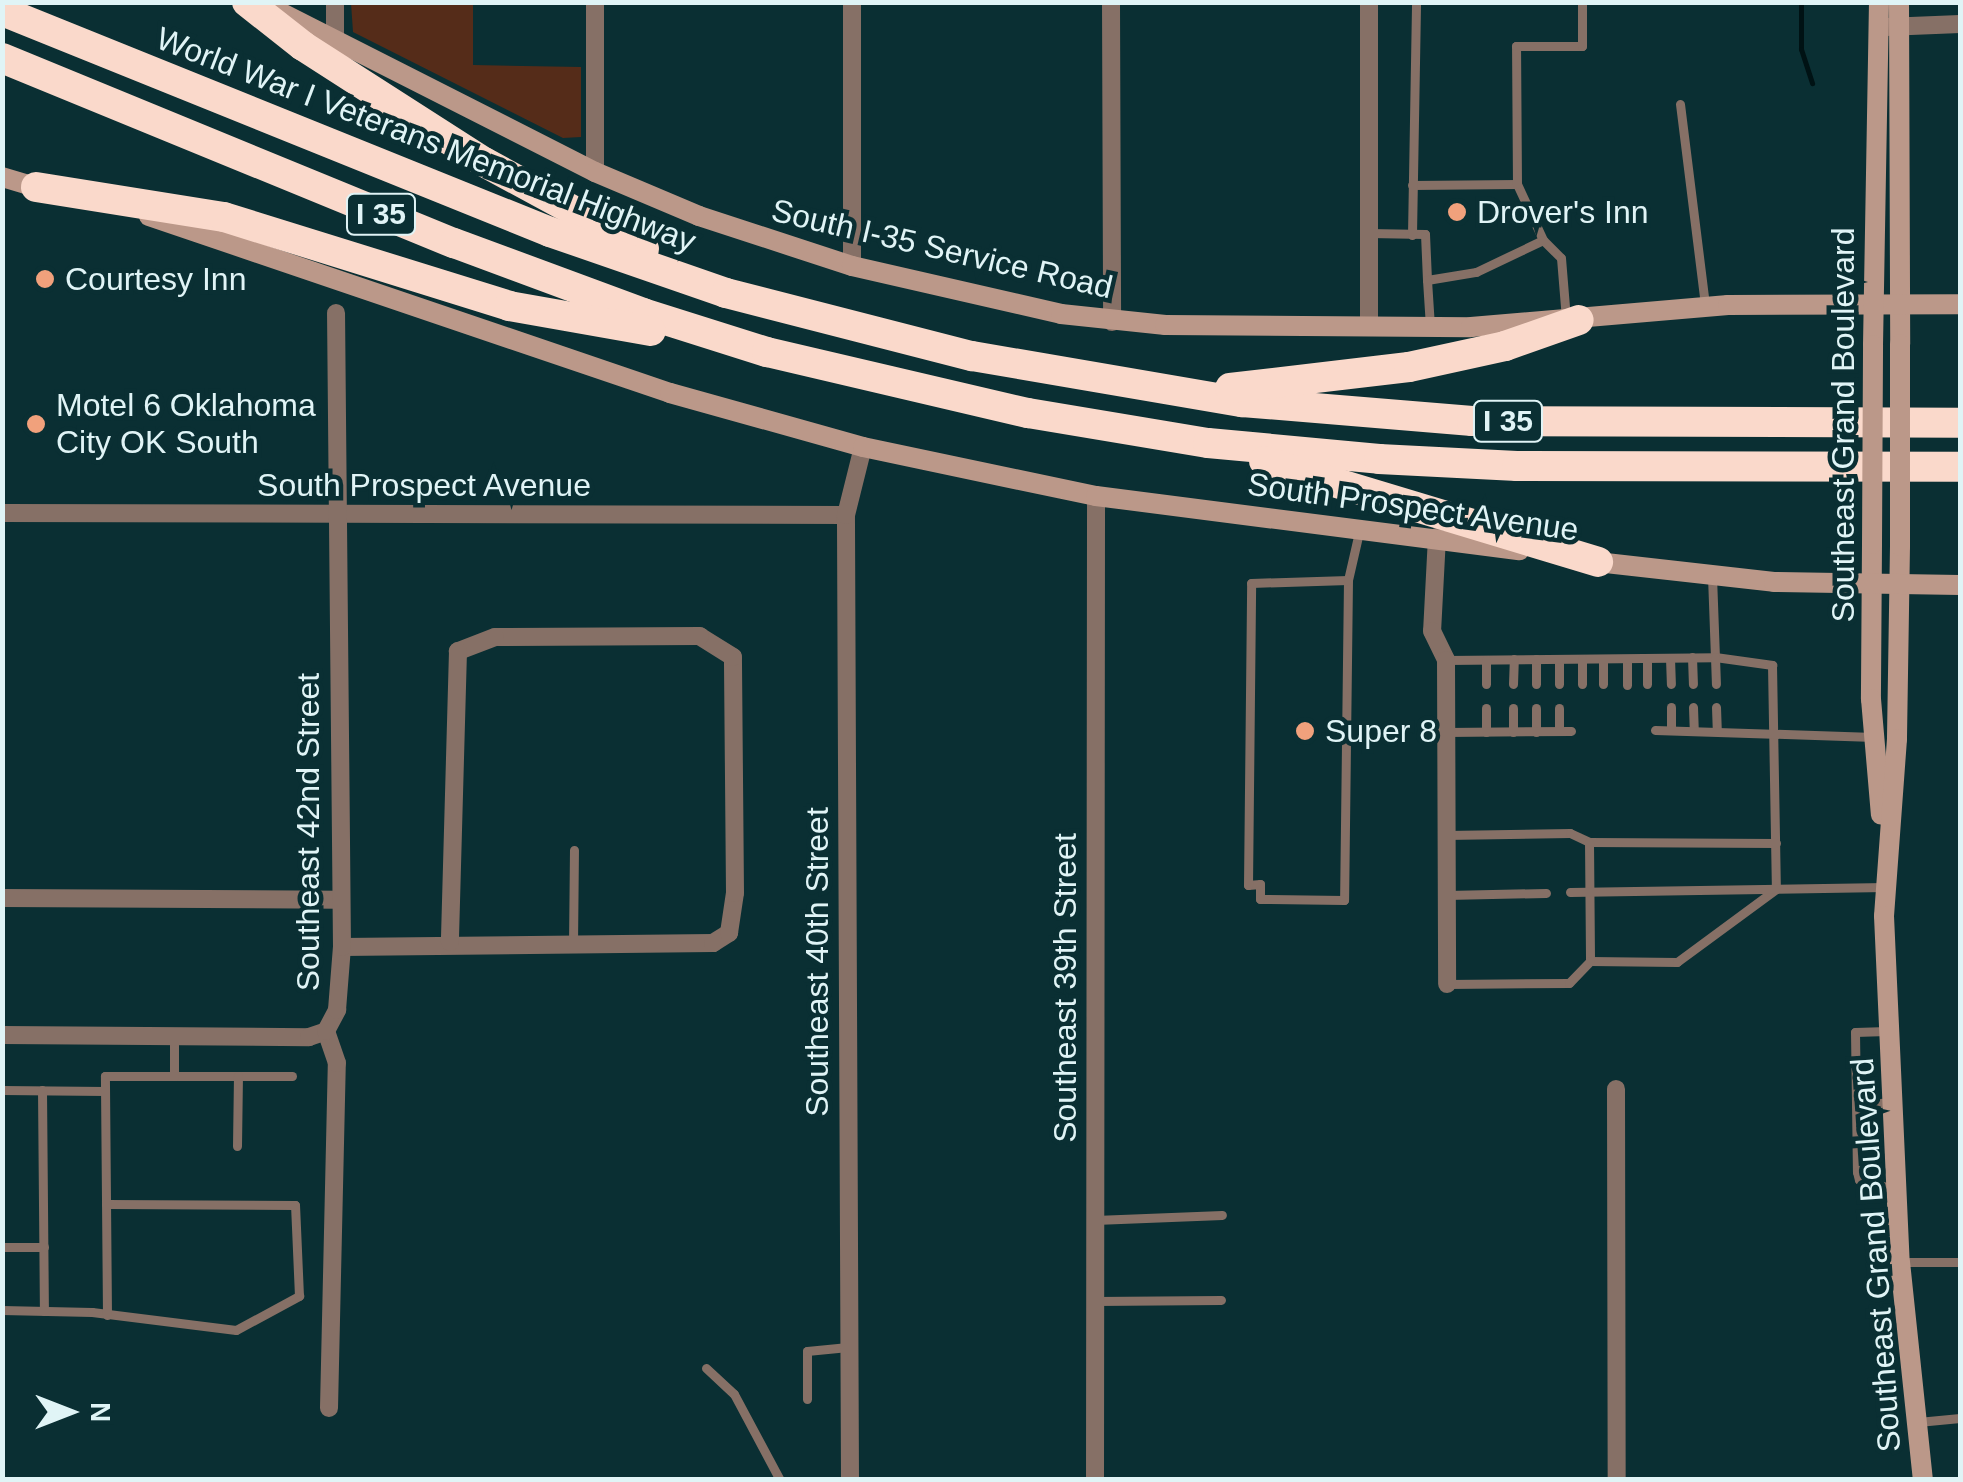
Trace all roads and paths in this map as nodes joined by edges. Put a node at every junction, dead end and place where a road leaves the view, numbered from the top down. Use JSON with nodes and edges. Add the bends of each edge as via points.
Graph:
{"nodes":[{"id":1,"x":246,"y":2,"type":"edge"},
{"id":2,"x":262,"y":2,"type":"edge"},
{"id":3,"x":335,"y":2,"type":"edge"},
{"id":4,"x":595,"y":2,"type":"edge"},
{"id":5,"x":852,"y":2,"type":"edge"},
{"id":6,"x":1111,"y":2,"type":"edge"},
{"id":7,"x":1369,"y":2,"type":"edge"},
{"id":8,"x":1416,"y":2,"type":"edge"},
{"id":9,"x":1582,"y":2,"type":"edge"},
{"id":10,"x":1879,"y":2,"type":"edge"},
{"id":11,"x":1898,"y":2,"type":"edge"},
{"id":12,"x":2,"y":11,"type":"edge"},
{"id":13,"x":1960,"y":24,"type":"edge"},
{"id":14,"x":1888,"y":26,"type":"junction"},
{"id":15,"x":335,"y":40,"type":"junction"},
{"id":16,"x":2,"y":58,"type":"edge"},
{"id":17,"x":1680,"y":104,"type":"dead end"},
{"id":18,"x":595,"y":172,"type":"junction"},
{"id":19,"x":2,"y":177,"type":"edge"},
{"id":20,"x":1517,"y":184,"type":"junction"},
{"id":21,"x":1412,"y":185,"type":"junction"},
{"id":22,"x":36,"y":188,"type":"junction"},
{"id":23,"x":1370,"y":233,"type":"junction"},
{"id":24,"x":1412,"y":235,"type":"junction"},
{"id":25,"x":1543,"y":240,"type":"junction"},
{"id":26,"x":852,"y":266,"type":"junction"},
{"id":27,"x":1427,"y":280,"type":"junction"},
{"id":28,"x":726,"y":292,"type":"junction"},
{"id":29,"x":1872,"y":302,"type":"junction"},
{"id":30,"x":1900,"y":302,"type":"junction"},
{"id":31,"x":1960,"y":304,"type":"edge"},
{"id":32,"x":1705,"y":308,"type":"junction"},
{"id":33,"x":336,"y":313,"type":"dead end"},
{"id":34,"x":1572,"y":320,"type":"junction"},
{"id":35,"x":1112,"y":322,"type":"junction"},
{"id":36,"x":1370,"y":327,"type":"junction"},
{"id":37,"x":1430,"y":327,"type":"junction"},
{"id":38,"x":767,"y":352,"type":"junction"},
{"id":39,"x":1184,"y":393,"type":"junction"},
{"id":40,"x":1960,"y":423,"type":"edge"},
{"id":41,"x":1208,"y":443,"type":"junction"},
{"id":42,"x":863,"y":446,"type":"junction"},
{"id":43,"x":1960,"y":467,"type":"edge"},
{"id":44,"x":1096,"y":496,"type":"junction"},
{"id":45,"x":2,"y":512,"type":"edge"},
{"id":46,"x":846,"y":514,"type":"junction"},
{"id":47,"x":338,"y":516,"type":"junction"},
{"id":48,"x":1360,"y":529,"type":"junction"},
{"id":49,"x":1437,"y":537,"type":"junction"},
{"id":50,"x":1598,"y":562,"type":"junction"},
{"id":51,"x":1712,"y":576,"type":"junction"},
{"id":52,"x":1348,"y":580,"type":"junction"},
{"id":53,"x":1872,"y":586,"type":"junction"},
{"id":54,"x":1960,"y":586,"type":"edge"},
{"id":55,"x":1900,"y":587,"type":"junction"},
{"id":56,"x":1692,"y":657,"type":"junction"},
{"id":57,"x":1715,"y":657,"type":"junction"},
{"id":58,"x":1627,"y":658,"type":"junction"},
{"id":59,"x":1648,"y":658,"type":"junction"},
{"id":60,"x":1670,"y":658,"type":"junction"},
{"id":61,"x":1559,"y":659,"type":"junction"},
{"id":62,"x":1582,"y":659,"type":"junction"},
{"id":63,"x":1603,"y":659,"type":"junction"},
{"id":64,"x":1446,"y":660,"type":"junction"},
{"id":65,"x":1486,"y":660,"type":"junction"},
{"id":66,"x":1514,"y":660,"type":"junction"},
{"id":67,"x":1536,"y":660,"type":"junction"},
{"id":68,"x":1486,"y":684,"type":"dead end"},
{"id":69,"x":1513,"y":684,"type":"dead end"},
{"id":70,"x":1536,"y":684,"type":"dead end"},
{"id":71,"x":1559,"y":684,"type":"dead end"},
{"id":72,"x":1582,"y":684,"type":"dead end"},
{"id":73,"x":1603,"y":684,"type":"dead end"},
{"id":74,"x":1648,"y":684,"type":"dead end"},
{"id":75,"x":1670,"y":684,"type":"dead end"},
{"id":76,"x":1693,"y":684,"type":"dead end"},
{"id":77,"x":1716,"y":684,"type":"dead end"},
{"id":78,"x":1627,"y":685,"type":"dead end"},
{"id":79,"x":1671,"y":707,"type":"dead end"},
{"id":80,"x":1693,"y":707,"type":"dead end"},
{"id":81,"x":1716,"y":707,"type":"dead end"},
{"id":82,"x":1486,"y":708,"type":"dead end"},
{"id":83,"x":1513,"y":708,"type":"dead end"},
{"id":84,"x":1536,"y":708,"type":"dead end"},
{"id":85,"x":1559,"y":708,"type":"dead end"},
{"id":86,"x":1655,"y":730,"type":"dead end"},
{"id":87,"x":1672,"y":730,"type":"junction"},
{"id":88,"x":1694,"y":730,"type":"junction"},
{"id":89,"x":1717,"y":730,"type":"junction"},
{"id":90,"x":1446,"y":732,"type":"junction"},
{"id":91,"x":1486,"y":732,"type":"junction"},
{"id":92,"x":1513,"y":732,"type":"junction"},
{"id":93,"x":1536,"y":732,"type":"junction"},
{"id":94,"x":1874,"y":737,"type":"junction"},
{"id":95,"x":1774,"y":738,"type":"junction"},
{"id":96,"x":1446,"y":834,"type":"junction"},
{"id":97,"x":1589,"y":842,"type":"junction"},
{"id":98,"x":1776,"y":843,"type":"junction"},
{"id":99,"x":1886,"y":847,"type":"junction"},
{"id":100,"x":574,"y":850,"type":"dead end"},
{"id":101,"x":1885,"y":887,"type":"junction"},
{"id":102,"x":1776,"y":889,"type":"junction"},
{"id":103,"x":1570,"y":892,"type":"dead end"},
{"id":104,"x":1589,"y":892,"type":"junction"},
{"id":105,"x":1546,"y":893,"type":"dead end"},
{"id":106,"x":1446,"y":894,"type":"junction"},
{"id":107,"x":2,"y":898,"type":"edge"},
{"id":108,"x":340,"y":900,"type":"junction"},
{"id":109,"x":450,"y":942,"type":"junction"},
{"id":110,"x":573,"y":944,"type":"junction"},
{"id":111,"x":342,"y":947,"type":"junction"},
{"id":112,"x":1590,"y":962,"type":"junction"},
{"id":113,"x":1447,"y":984,"type":"joint"},
{"id":114,"x":326,"y":1030,"type":"junction"},
{"id":115,"x":1890,"y":1032,"type":"junction"},
{"id":116,"x":2,"y":1034,"type":"edge"},
{"id":117,"x":174,"y":1036,"type":"junction"},
{"id":118,"x":174,"y":1076,"type":"junction"},
{"id":119,"x":238,"y":1076,"type":"junction"},
{"id":120,"x":292,"y":1076,"type":"dead end"},
{"id":121,"x":1616,"y":1089,"type":"dead end"},
{"id":122,"x":2,"y":1090,"type":"edge"},
{"id":123,"x":42,"y":1090,"type":"junction"},
{"id":124,"x":106,"y":1091,"type":"junction"},
{"id":125,"x":1894,"y":1102,"type":"junction"},
{"id":126,"x":1856,"y":1106,"type":"junction"},
{"id":127,"x":237,"y":1146,"type":"dead end"},
{"id":128,"x":1897,"y":1190,"type":"junction"},
{"id":129,"x":106,"y":1204,"type":"junction"},
{"id":130,"x":1222,"y":1215,"type":"dead end"},
{"id":131,"x":1095,"y":1220,"type":"junction"},
{"id":132,"x":2,"y":1247,"type":"edge"},
{"id":133,"x":44,"y":1247,"type":"junction"},
{"id":134,"x":1900,"y":1262,"type":"junction"},
{"id":135,"x":1960,"y":1262,"type":"edge"},
{"id":136,"x":1221,"y":1300,"type":"dead end"},
{"id":137,"x":1095,"y":1301,"type":"junction"},
{"id":138,"x":2,"y":1310,"type":"edge"},
{"id":139,"x":44,"y":1311,"type":"junction"},
{"id":140,"x":107,"y":1315,"type":"junction"},
{"id":141,"x":848,"y":1346,"type":"junction"},
{"id":142,"x":706,"y":1368,"type":"dead end"},
{"id":143,"x":807,"y":1399,"type":"dead end"},
{"id":144,"x":329,"y":1408,"type":"dead end"},
{"id":145,"x":1960,"y":1418,"type":"edge"},
{"id":146,"x":1915,"y":1422,"type":"junction"},
{"id":147,"x":780,"y":1480,"type":"edge"},
{"id":148,"x":850,"y":1480,"type":"edge"},
{"id":149,"x":1094,"y":1480,"type":"edge"},
{"id":150,"x":1617,"y":1480,"type":"edge"},
{"id":151,"x":1924,"y":1480,"type":"edge"}],
"edges":[{"from":1,"to":28,"type":"highway","via":[[484,162]]},
{"from":2,"to":15,"type":"main road","name":"South I-35 Service Road"},
{"from":3,"to":15,"type":"street"},
{"from":4,"to":18,"type":"street"},
{"from":5,"to":26,"type":"street"},
{"from":6,"to":35,"type":"street"},
{"from":7,"to":23,"type":"street"},
{"from":8,"to":21,"type":"lane"},
{"from":9,"to":20,"type":"lane","via":[[1582,46],[1516,46]]},
{"from":10,"to":14,"type":"main road","name":"Southeast Grand Boulevard"},
{"from":11,"to":14,"type":"main road","name":"Southeast Grand Boulevard"},
{"from":12,"to":28,"type":"highway","name":"World War I Veterans Memorial Highway","number":"I 35","via":[[550,232]]},
{"from":13,"to":14,"type":"street"},
{"from":14,"to":29,"type":"main road","name":"Southeast Grand Boulevard"},
{"from":14,"to":30,"type":"main road","name":"Southeast Grand Boulevard"},
{"from":15,"to":18,"type":"main road","name":"South I-35 Service Road"},
{"from":16,"to":38,"type":"highway","number":"I 35","via":[[454,244]]},
{"from":17,"to":32,"type":"lane"},
{"from":18,"to":26,"type":"main road","name":"South I-35 Service Road","via":[[700,216]]},
{"from":19,"to":22,"type":"main road"},
{"from":20,"to":21,"type":"lane"},
{"from":20,"to":25,"type":"lane"},
{"from":21,"to":24,"type":"lane"},
{"from":22,"to":38,"type":"highway","via":[[224,217],[510,306]]},
{"from":22,"to":42,"type":"main road","via":[[171,223],[670,393]]},
{"from":23,"to":24,"type":"lane"},
{"from":23,"to":36,"type":"street"},
{"from":24,"to":27,"type":"lane","via":[[1425,234]]},
{"from":25,"to":27,"type":"lane","via":[[1476,272]]},
{"from":25,"to":34,"type":"lane","via":[[1562,258]]},
{"from":26,"to":35,"type":"main road","name":"South I-35 Service Road"},
{"from":27,"to":37,"type":"lane"},
{"from":28,"to":39,"type":"highway","name":"World War I Veterans Memorial Highway","number":"I 35","via":[[972,356]]},
{"from":29,"to":30,"type":"main road","name":"South I-35 Service Road"},
{"from":29,"to":32,"type":"main road","name":"South I-35 Service Road"},
{"from":29,"to":53,"type":"main road","name":"Southeast Grand Boulevard","bridge":true},
{"from":30,"to":31,"type":"main road","name":"South I-35 Service Road"},
{"from":30,"to":55,"type":"main road","name":"Southeast Grand Boulevard","bridge":true},
{"from":32,"to":34,"type":"main road","name":"South I-35 Service Road"},
{"from":33,"to":47,"type":"street","name":"Southeast 42nd Street"},
{"from":34,"to":37,"type":"main road","name":"South I-35 Service Road"},
{"from":34,"to":39,"type":"highway","via":[[1505,346],[1409,367]]},
{"from":35,"to":36,"type":"main road","name":"South I-35 Service Road"},
{"from":36,"to":37,"type":"main road","name":"South I-35 Service Road"},
{"from":38,"to":41,"type":"highway","number":"I 35","via":[[1028,413]]},
{"from":39,"to":40,"type":"highway","name":"World War I Veterans Memorial Highway","number":"I 35","via":[[1472,421]]},
{"from":41,"to":43,"type":"highway","number":"I 35","via":[[1517,466]]},
{"from":41,"to":50,"type":"highway"},
{"from":42,"to":44,"type":"main road","name":"South Prospect Avenue"},
{"from":42,"to":46,"type":"street","name":"Southeast 40th Street"},
{"from":44,"to":48,"type":"main road","name":"South Prospect Avenue"},
{"from":44,"to":131,"type":"street","name":"Southeast 39th Street"},
{"from":45,"to":47,"type":"street","name":"South Prospect Avenue"},
{"from":46,"to":47,"type":"street","name":"South Prospect Avenue"},
{"from":46,"to":141,"type":"street","name":"Southeast 40th Street"},
{"from":47,"to":108,"type":"street","name":"Southeast 42nd Street"},
{"from":48,"to":49,"type":"main road","name":"South Prospect Avenue"},
{"from":48,"to":52,"type":"lane"},
{"from":49,"to":50,"type":"main road","name":"South Prospect Avenue"},
{"from":49,"to":64,"type":"street","via":[[1432,631]]},
{"from":50,"to":51,"type":"main road","name":"South Prospect Avenue"},
{"from":51,"to":53,"type":"main road","name":"South Prospect Avenue"},
{"from":51,"to":57,"type":"lane"},
{"from":52,"to":52,"type":"lane","via":[[1251,584],[1248,884],[1260,884],[1260,899],[1344,900]]},
{"from":53,"to":55,"type":"main road","name":"South Prospect Avenue"},
{"from":53,"to":94,"type":"main road","name":"Southeast Grand Boulevard"},
{"from":54,"to":55,"type":"main road","name":"South Prospect Avenue"},
{"from":55,"to":99,"type":"main road","name":"Southeast Grand Boulevard","via":[[1897,739]]},
{"from":56,"to":57,"type":"lane"},
{"from":56,"to":60,"type":"lane"},
{"from":56,"to":76,"type":"lane"},
{"from":57,"to":77,"type":"lane"},
{"from":57,"to":95,"type":"lane","via":[[1772,665]]},
{"from":58,"to":59,"type":"lane"},
{"from":58,"to":63,"type":"lane"},
{"from":58,"to":78,"type":"lane"},
{"from":59,"to":60,"type":"lane"},
{"from":59,"to":74,"type":"lane"},
{"from":60,"to":75,"type":"lane"},
{"from":61,"to":62,"type":"lane"},
{"from":61,"to":67,"type":"lane"},
{"from":61,"to":71,"type":"lane"},
{"from":62,"to":63,"type":"lane"},
{"from":62,"to":72,"type":"lane"},
{"from":63,"to":73,"type":"lane"},
{"from":64,"to":65,"type":"lane"},
{"from":64,"to":90,"type":"street"},
{"from":65,"to":66,"type":"lane"},
{"from":65,"to":68,"type":"lane"},
{"from":66,"to":67,"type":"lane"},
{"from":66,"to":69,"type":"lane"},
{"from":67,"to":70,"type":"lane"},
{"from":79,"to":87,"type":"lane"},
{"from":80,"to":88,"type":"lane"},
{"from":81,"to":89,"type":"lane"},
{"from":82,"to":91,"type":"lane"},
{"from":83,"to":92,"type":"lane"},
{"from":84,"to":93,"type":"lane"},
{"from":85,"to":93,"type":"lane","via":[[1565,731]]},
{"from":86,"to":87,"type":"lane"},
{"from":87,"to":88,"type":"lane"},
{"from":88,"to":89,"type":"lane"},
{"from":89,"to":95,"type":"lane"},
{"from":90,"to":91,"type":"lane"},
{"from":90,"to":96,"type":"street"},
{"from":91,"to":92,"type":"lane"},
{"from":92,"to":93,"type":"lane"},
{"from":94,"to":95,"type":"lane"},
{"from":94,"to":99,"type":"main road","name":"Southeast Grand Boulevard"},
{"from":95,"to":98,"type":"lane"},
{"from":96,"to":97,"type":"lane","via":[[1570,833]]},
{"from":96,"to":106,"type":"street"},
{"from":97,"to":98,"type":"lane"},
{"from":97,"to":104,"type":"lane"},
{"from":98,"to":102,"type":"lane"},
{"from":99,"to":101,"type":"main road","name":"Southeast Grand Boulevard"},
{"from":100,"to":110,"type":"lane"},
{"from":101,"to":102,"type":"lane"},
{"from":101,"to":115,"type":"main road","name":"Southeast Grand Boulevard"},
{"from":102,"to":104,"type":"lane"},
{"from":102,"to":112,"type":"lane","via":[[1677,962]]},
{"from":103,"to":104,"type":"lane"},
{"from":104,"to":112,"type":"lane"},
{"from":105,"to":106,"type":"lane"},
{"from":106,"to":113,"type":"street"},
{"from":107,"to":108,"type":"street"},
{"from":108,"to":111,"type":"street","name":"Southeast 42nd Street"},
{"from":109,"to":110,"type":"street"},
{"from":109,"to":110,"type":"street","via":[[458,651],[496,637],[700,636],[732,657],[734,893],[728,933],[712,943]]},
{"from":109,"to":111,"type":"street"},
{"from":111,"to":114,"type":"street","name":"Southeast 42nd Street","via":[[337,1010]]},
{"from":112,"to":113,"type":"lane","via":[[1569,983]]},
{"from":114,"to":117,"type":"street","via":[[309,1037]]},
{"from":114,"to":144,"type":"street","name":"Southeast 42nd Street","via":[[337,1064]]},
{"from":115,"to":125,"type":"main road","name":"Southeast Grand Boulevard"},
{"from":115,"to":126,"type":"lane","via":[[1855,1032]]},
{"from":116,"to":117,"type":"street"},
{"from":117,"to":118,"type":"lane"},
{"from":118,"to":119,"type":"lane"},
{"from":118,"to":124,"type":"lane","via":[[106,1076]]},
{"from":119,"to":120,"type":"lane"},
{"from":119,"to":127,"type":"lane"},
{"from":121,"to":150,"type":"street"},
{"from":122,"to":123,"type":"lane"},
{"from":123,"to":124,"type":"lane"},
{"from":123,"to":133,"type":"lane"},
{"from":124,"to":129,"type":"lane"},
{"from":125,"to":126,"type":"lane"},
{"from":125,"to":128,"type":"main road","name":"Southeast Grand Boulevard"},
{"from":126,"to":128,"type":"lane","via":[[1859,1180]]},
{"from":128,"to":134,"type":"main road","name":"Southeast Grand Boulevard"},
{"from":129,"to":140,"type":"lane"},
{"from":129,"to":140,"type":"lane","via":[[296,1205],[299,1296],[236,1330]]},
{"from":130,"to":131,"type":"lane"},
{"from":131,"to":137,"type":"street","name":"Southeast 39th Street"},
{"from":132,"to":133,"type":"lane"},
{"from":133,"to":139,"type":"lane"},
{"from":134,"to":135,"type":"lane"},
{"from":134,"to":146,"type":"main road","name":"Southeast Grand Boulevard"},
{"from":136,"to":137,"type":"lane"},
{"from":137,"to":149,"type":"street","name":"Southeast 39th Street"},
{"from":138,"to":139,"type":"lane"},
{"from":139,"to":140,"type":"lane"},
{"from":141,"to":143,"type":"lane","via":[[807,1351]]},
{"from":141,"to":148,"type":"street","name":"Southeast 40th Street"},
{"from":142,"to":147,"type":"lane","via":[[734,1394]]},
{"from":145,"to":146,"type":"lane"},
{"from":146,"to":151,"type":"main road","name":"Southeast Grand Boulevard"}]}
